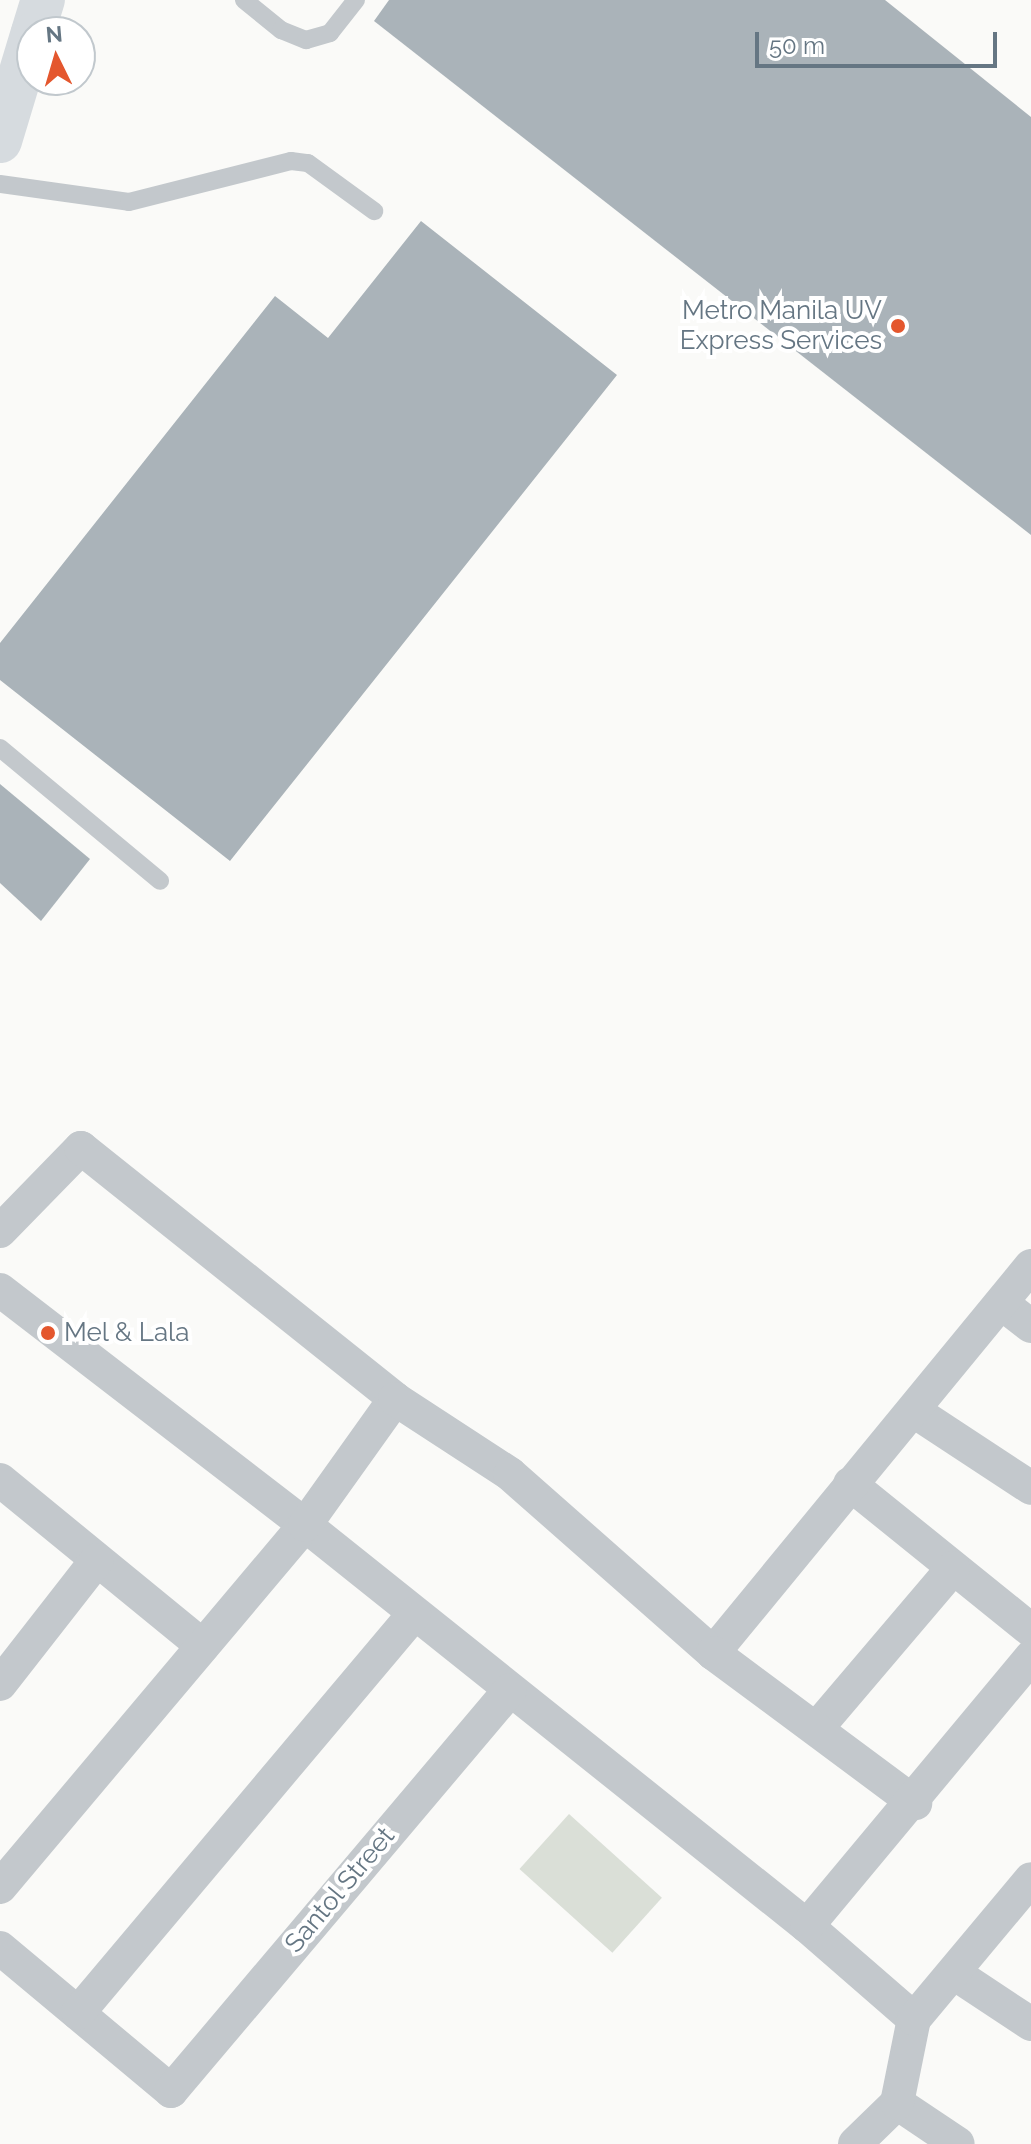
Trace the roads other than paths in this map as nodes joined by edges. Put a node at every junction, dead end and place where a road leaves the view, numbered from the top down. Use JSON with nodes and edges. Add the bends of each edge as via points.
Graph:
{"nodes":[{"id":1,"x":244,"y":0,"type":"edge"},
{"id":2,"x":356,"y":0,"type":"edge"},
{"id":3,"x":16,"y":88,"type":"edge"},
{"id":4,"x":0,"y":141,"type":"edge"},
{"id":5,"x":0,"y":184,"type":"edge"},
{"id":6,"x":374,"y":211,"type":"dead end"},
{"id":7,"x":0,"y":748,"type":"edge"},
{"id":8,"x":160,"y":881,"type":"dead end"},
{"id":9,"x":0,"y":1231,"type":"edge"},
{"id":10,"x":1031,"y":1266,"type":"edge"},
{"id":11,"x":0,"y":1290,"type":"edge"},
{"id":12,"x":1004,"y":1305,"type":"junction"},
{"id":13,"x":1031,"y":1326,"type":"edge"},
{"id":14,"x":395,"y":1399,"type":"junction"},
{"id":15,"x":914,"y":1411,"type":"junction"},
{"id":16,"x":0,"y":1481,"type":"edge"},
{"id":17,"x":850,"y":1484,"type":"junction"},
{"id":18,"x":1031,"y":1488,"type":"edge"},
{"id":19,"x":305,"y":1525,"type":"junction"},
{"id":20,"x":97,"y":1560,"type":"junction"},
{"id":21,"x":953,"y":1568,"type":"junction"},
{"id":22,"x":414,"y":1614,"type":"junction"},
{"id":23,"x":1031,"y":1630,"type":"edge"},
{"id":24,"x":203,"y":1646,"type":"junction"},
{"id":25,"x":713,"y":1653,"type":"junction"},
{"id":26,"x":1031,"y":1657,"type":"edge"},
{"id":27,"x":0,"y":1684,"type":"edge"},
{"id":28,"x":510,"y":1690,"type":"junction"},
{"id":29,"x":817,"y":1728,"type":"junction"},
{"id":30,"x":915,"y":1803,"type":"junction"},
{"id":31,"x":1031,"y":1879,"type":"edge"},
{"id":32,"x":0,"y":1887,"type":"edge"},
{"id":33,"x":807,"y":1926,"type":"junction"},
{"id":34,"x":0,"y":1948,"type":"edge"},
{"id":35,"x":957,"y":1975,"type":"junction"},
{"id":36,"x":78,"y":2013,"type":"junction"},
{"id":37,"x":914,"y":2019,"type":"junction"},
{"id":38,"x":1031,"y":2024,"type":"edge"},
{"id":39,"x":897,"y":2103,"type":"junction"},
{"id":40,"x":855,"y":2144,"type":"edge"},
{"id":41,"x":958,"y":2144,"type":"edge"}],
"edges":[{"from":1,"to":2,"type":"lane","via":[[281,30],[306,40],[330,33]]},
{"from":3,"to":4,"type":"street"},
{"from":5,"to":6,"type":"lane","via":[[129,202],[291,161],[308,163]]},
{"from":7,"to":8,"type":"lane"},
{"from":9,"to":14,"type":"street","via":[[81,1148]]},
{"from":10,"to":12,"type":"street"},
{"from":11,"to":19,"type":"street"},
{"from":12,"to":13,"type":"street"},
{"from":12,"to":15,"type":"street"},
{"from":14,"to":19,"type":"street"},
{"from":14,"to":25,"type":"street","via":[[510,1474]]},
{"from":15,"to":17,"type":"street"},
{"from":15,"to":18,"type":"street"},
{"from":16,"to":20,"type":"street"},
{"from":17,"to":21,"type":"street"},
{"from":17,"to":25,"type":"street"},
{"from":19,"to":22,"type":"street"},
{"from":19,"to":24,"type":"street"},
{"from":20,"to":24,"type":"street"},
{"from":20,"to":27,"type":"street"},
{"from":21,"to":23,"type":"street"},
{"from":21,"to":29,"type":"street"},
{"from":22,"to":28,"type":"street"},
{"from":22,"to":36,"type":"street"},
{"from":24,"to":32,"type":"street"},
{"from":25,"to":29,"type":"street"},
{"from":26,"to":30,"type":"street"},
{"from":28,"to":33,"type":"street"},
{"from":28,"to":36,"type":"street","name":"Santol Street","via":[[171,2091]]},
{"from":29,"to":30,"type":"street"},
{"from":30,"to":33,"type":"street"},
{"from":31,"to":35,"type":"street"},
{"from":33,"to":37,"type":"street"},
{"from":34,"to":36,"type":"street"},
{"from":35,"to":37,"type":"street"},
{"from":35,"to":38,"type":"street"},
{"from":37,"to":39,"type":"street"},
{"from":39,"to":40,"type":"street"},
{"from":39,"to":41,"type":"street"}]}
